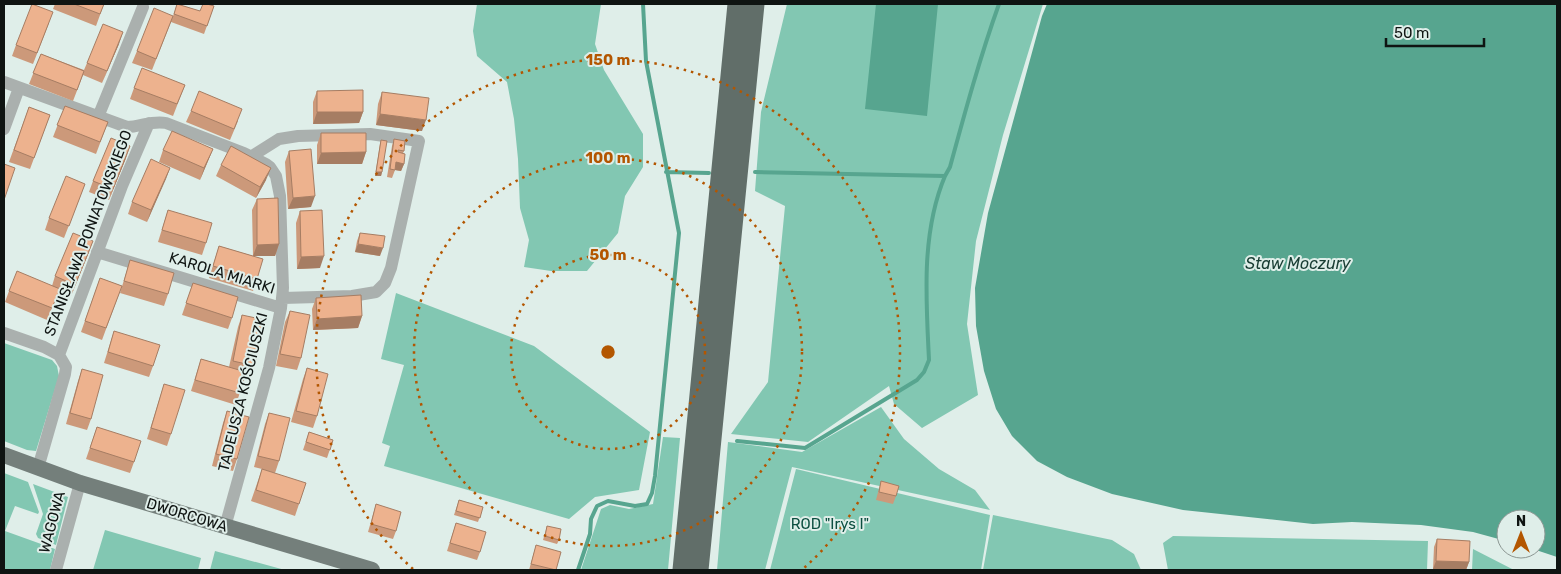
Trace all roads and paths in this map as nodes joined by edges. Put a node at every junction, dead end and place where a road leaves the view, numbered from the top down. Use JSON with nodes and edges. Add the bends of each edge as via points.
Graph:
{"nodes":[{"id":1,"x":737,"y":4,"type":"edge"},
{"id":2,"x":755,"y":4,"type":"edge"},
{"id":3,"x":143,"y":7,"type":"dead end"},
{"id":4,"x":4,"y":82,"type":"edge"},
{"id":5,"x":19,"y":88,"type":"junction"},
{"id":6,"x":98,"y":117,"type":"junction"},
{"id":7,"x":149,"y":123,"type":"junction"},
{"id":8,"x":4,"y":129,"type":"edge"},
{"id":9,"x":252,"y":156,"type":"junction"},
{"id":10,"x":97,"y":252,"type":"junction"},
{"id":11,"x":282,"y":303,"type":"junction"},
{"id":12,"x":4,"y":333,"type":"edge"},
{"id":13,"x":59,"y":355,"type":"junction"},
{"id":14,"x":4,"y":455,"type":"edge"},
{"id":15,"x":38,"y":468,"type":"junction"},
{"id":16,"x":80,"y":483,"type":"junction"},
{"id":17,"x":224,"y":526,"type":"junction"},
{"id":18,"x":56,"y":570,"type":"edge"},
{"id":19,"x":372,"y":570,"type":"edge"},
{"id":20,"x":682,"y":570,"type":"edge"},
{"id":21,"x":699,"y":570,"type":"edge"}],
"edges":[{"from":1,"to":20,"type":"highway"},
{"from":2,"to":21,"type":"highway"},
{"from":3,"to":6,"type":"street"},
{"from":4,"to":5,"type":"street","name":"TADEUSZA KOŚCIUSZKI"},
{"from":5,"to":6,"type":"street","name":"TADEUSZA KOŚCIUSZKI"},
{"from":5,"to":8,"type":"street"},
{"from":6,"to":7,"type":"street","name":"TADEUSZA KOŚCIUSZKI","via":[[127,127]]},
{"from":7,"to":9,"type":"street","name":"TADEUSZA KOŚCIUSZKI","via":[[166,123]]},
{"from":7,"to":10,"type":"street","name":"STANISŁAWA PONIATOWSKIEGO"},
{"from":9,"to":11,"type":"street","name":"TADEUSZA KOŚCIUSZKI","via":[[270,167],[278,182]]},
{"from":9,"to":11,"type":"street","name":"KAROLA MIARKI","via":[[279,139],[298,136],[370,134],[419,141],[385,283],[376,292]]},
{"from":10,"to":11,"type":"street","name":"KAROLA MIARKI"},
{"from":10,"to":13,"type":"street","name":"STANISŁAWA PONIATOWSKIEGO"},
{"from":11,"to":17,"type":"street","name":"TADEUSZA KOŚCIUSZKI","via":[[269,368]]},
{"from":12,"to":13,"type":"street"},
{"from":13,"to":15,"type":"street","name":"STANISŁAWA PONIATOWSKIEGO","via":[[66,374]]},
{"from":14,"to":15,"type":"main road","name":"DWORCOWA"},
{"from":15,"to":16,"type":"main road","name":"DWORCOWA"},
{"from":16,"to":17,"type":"main road","name":"DWORCOWA"},
{"from":16,"to":18,"type":"street","name":"WAGOWA"},
{"from":17,"to":19,"type":"main road","name":"DWORCOWA"}]}
